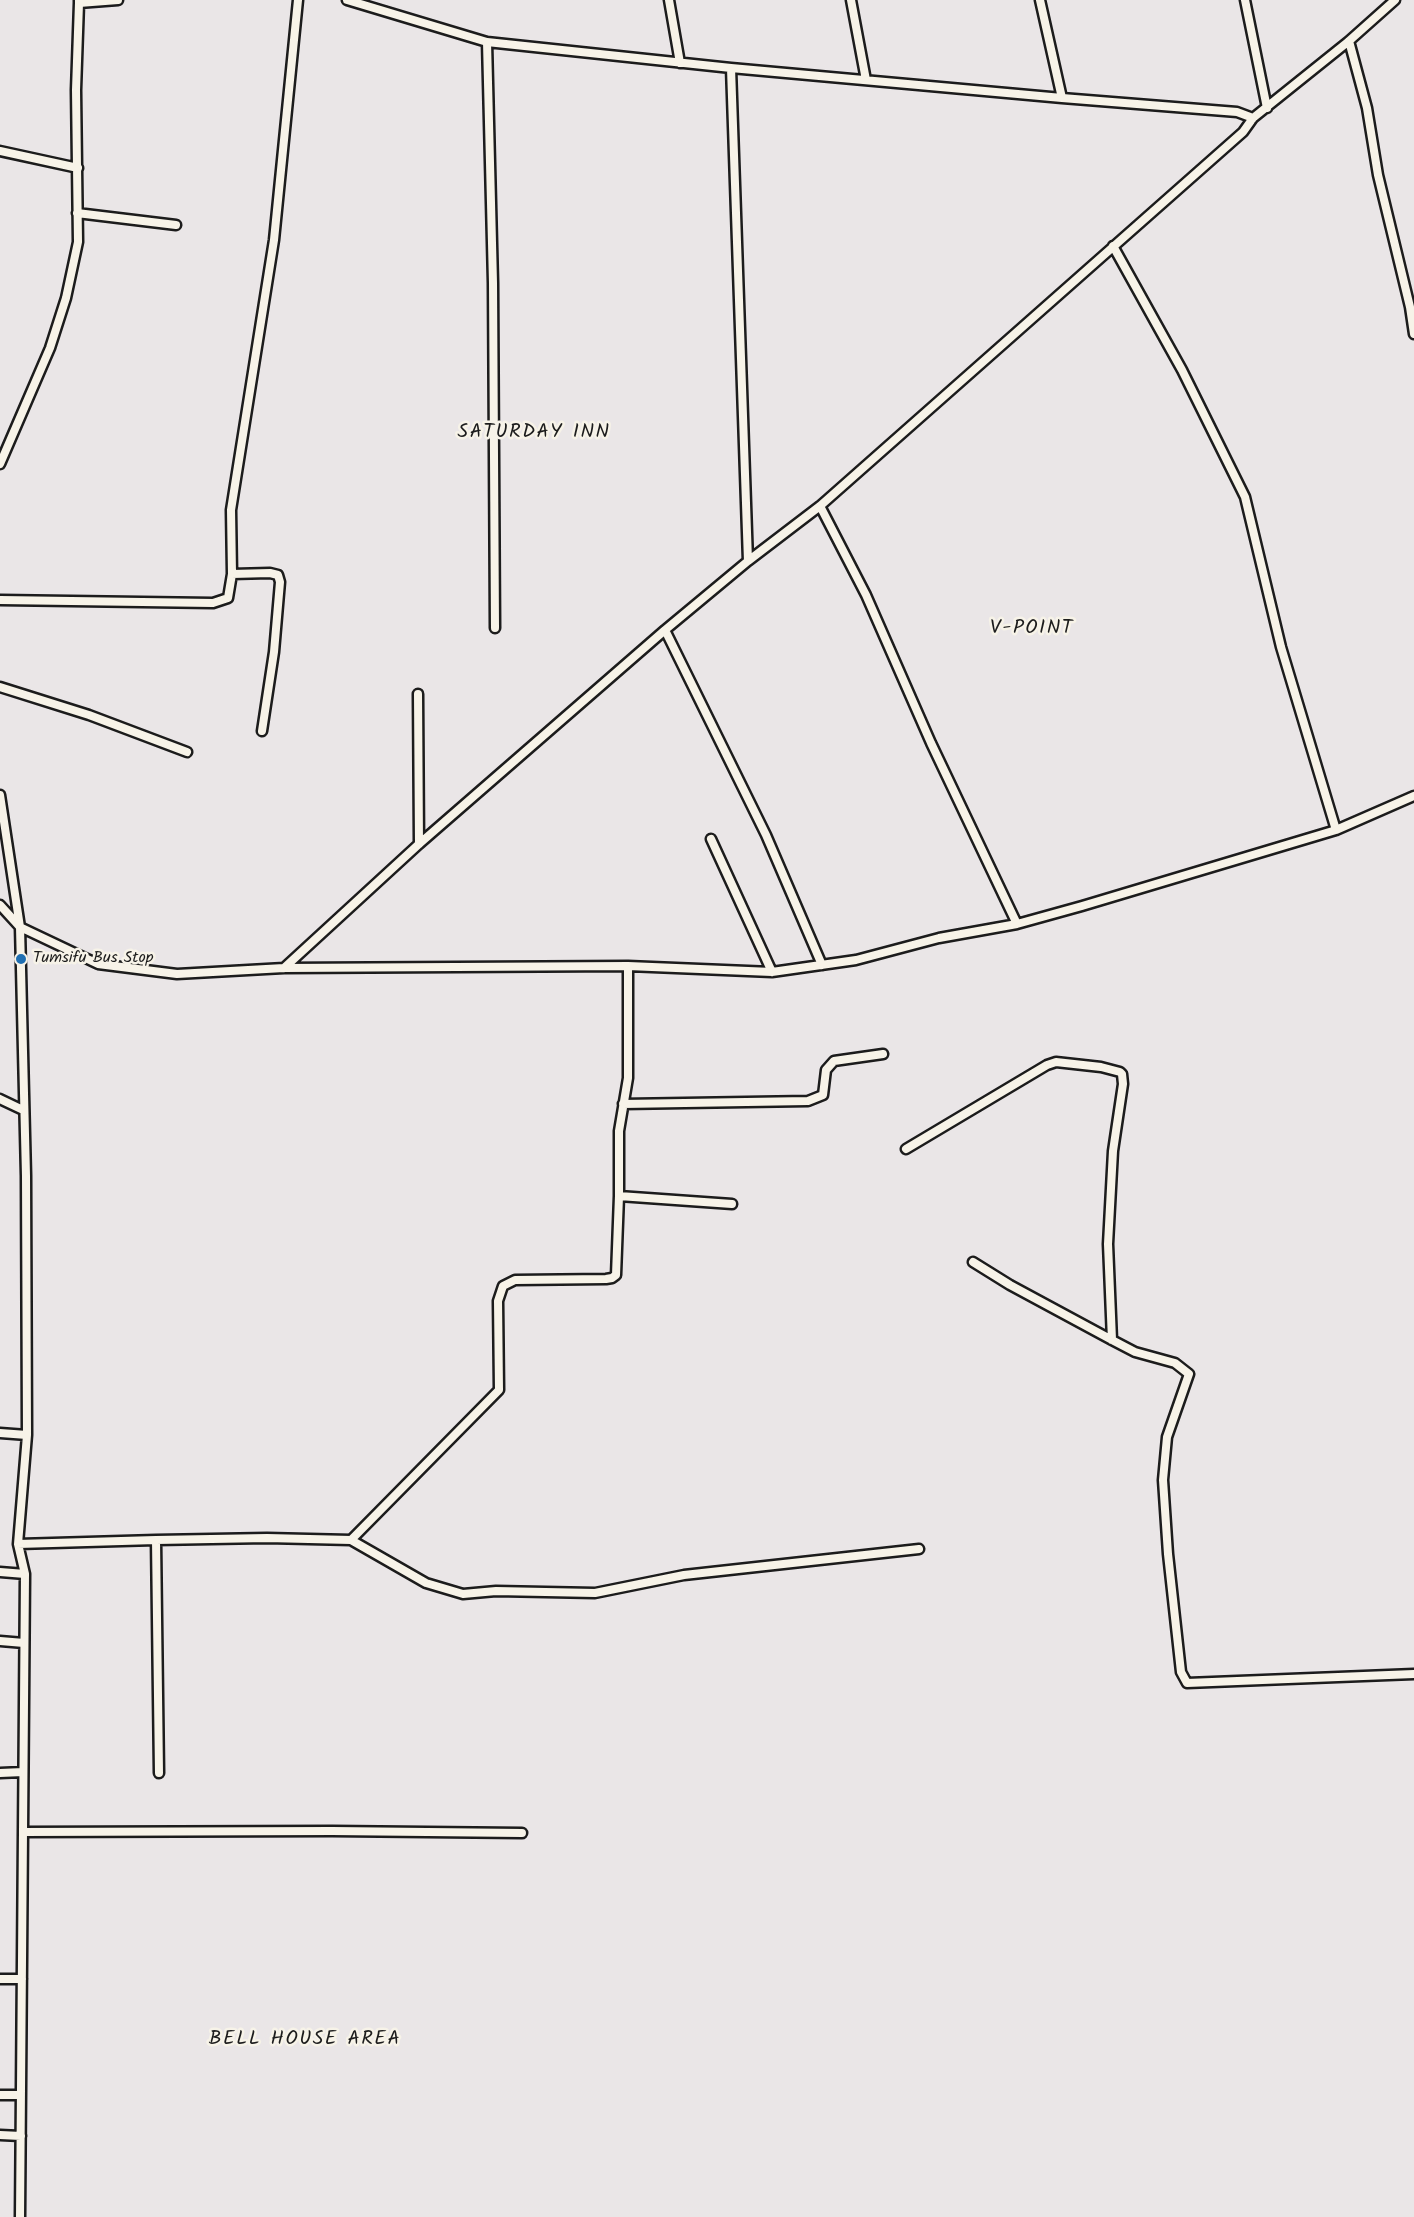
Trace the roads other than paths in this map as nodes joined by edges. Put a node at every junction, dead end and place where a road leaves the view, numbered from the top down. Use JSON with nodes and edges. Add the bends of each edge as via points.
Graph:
{"nodes":[{"id":1,"x":118,"y":0,"type":"edge"},
{"id":2,"x":298,"y":0,"type":"edge"},
{"id":3,"x":347,"y":0,"type":"edge"},
{"id":4,"x":669,"y":0,"type":"edge"},
{"id":5,"x":851,"y":0,"type":"edge"},
{"id":6,"x":1040,"y":0,"type":"edge"},
{"id":7,"x":1245,"y":0,"type":"edge"},
{"id":8,"x":1395,"y":0,"type":"edge"},
{"id":9,"x":79,"y":2,"type":"edge"},
{"id":10,"x":1349,"y":41,"type":"junction"},
{"id":11,"x":487,"y":42,"type":"junction"},
{"id":12,"x":680,"y":63,"type":"junction"},
{"id":13,"x":731,"y":68,"type":"junction"},
{"id":14,"x":866,"y":80,"type":"junction"},
{"id":15,"x":1062,"y":98,"type":"junction"},
{"id":16,"x":1267,"y":108,"type":"junction"},
{"id":17,"x":1253,"y":118,"type":"junction"},
{"id":18,"x":0,"y":151,"type":"edge"},
{"id":19,"x":78,"y":168,"type":"junction"},
{"id":20,"x":77,"y":213,"type":"junction"},
{"id":21,"x":176,"y":225,"type":"dead end"},
{"id":22,"x":1113,"y":246,"type":"junction"},
{"id":23,"x":1414,"y":334,"type":"edge"},
{"id":24,"x":0,"y":464,"type":"edge"},
{"id":25,"x":820,"y":506,"type":"junction"},
{"id":26,"x":748,"y":561,"type":"junction"},
{"id":27,"x":232,"y":574,"type":"junction"},
{"id":28,"x":0,"y":600,"type":"edge"},
{"id":29,"x":495,"y":628,"type":"dead end"},
{"id":30,"x":665,"y":630,"type":"junction"},
{"id":31,"x":0,"y":687,"type":"edge"},
{"id":32,"x":418,"y":694,"type":"dead end"},
{"id":33,"x":262,"y":731,"type":"dead end"},
{"id":34,"x":188,"y":752,"type":"dead end"},
{"id":35,"x":0,"y":795,"type":"edge"},
{"id":36,"x":1414,"y":796,"type":"edge"},
{"id":37,"x":1336,"y":830,"type":"junction"},
{"id":38,"x":711,"y":839,"type":"dead end"},
{"id":39,"x":419,"y":844,"type":"junction"},
{"id":40,"x":0,"y":905,"type":"edge"},
{"id":41,"x":1017,"y":924,"type":"junction"},
{"id":42,"x":20,"y":927,"type":"junction"},
{"id":43,"x":822,"y":965,"type":"junction"},
{"id":44,"x":628,"y":966,"type":"junction"},
{"id":45,"x":284,"y":968,"type":"junction"},
{"id":46,"x":772,"y":972,"type":"junction"},
{"id":47,"x":883,"y":1054,"type":"dead end"},
{"id":48,"x":0,"y":1099,"type":"edge"},
{"id":49,"x":623,"y":1104,"type":"junction"},
{"id":50,"x":23,"y":1110,"type":"junction"},
{"id":51,"x":906,"y":1149,"type":"dead end"},
{"id":52,"x":619,"y":1196,"type":"junction"},
{"id":53,"x":732,"y":1204,"type":"dead end"},
{"id":54,"x":973,"y":1262,"type":"dead end"},
{"id":55,"x":1112,"y":1340,"type":"junction"},
{"id":56,"x":0,"y":1433,"type":"edge"},
{"id":57,"x":27,"y":1435,"type":"junction"},
{"id":58,"x":156,"y":1540,"type":"junction"},
{"id":59,"x":351,"y":1540,"type":"junction"},
{"id":60,"x":18,"y":1544,"type":"junction"},
{"id":61,"x":919,"y":1549,"type":"dead end"},
{"id":62,"x":0,"y":1572,"type":"edge"},
{"id":63,"x":25,"y":1574,"type":"junction"},
{"id":64,"x":0,"y":1641,"type":"edge"},
{"id":65,"x":24,"y":1643,"type":"junction"},
{"id":66,"x":1414,"y":1674,"type":"edge"},
{"id":67,"x":23,"y":1772,"type":"junction"},
{"id":68,"x":0,"y":1773,"type":"edge"},
{"id":69,"x":159,"y":1773,"type":"dead end"},
{"id":70,"x":23,"y":1832,"type":"junction"},
{"id":71,"x":522,"y":1833,"type":"dead end"},
{"id":72,"x":0,"y":1979,"type":"edge"},
{"id":73,"x":22,"y":1979,"type":"junction"},
{"id":74,"x":0,"y":2095,"type":"edge"},
{"id":75,"x":21,"y":2095,"type":"junction"},
{"id":76,"x":0,"y":2135,"type":"edge"},
{"id":77,"x":21,"y":2136,"type":"junction"},
{"id":78,"x":20,"y":2217,"type":"edge"}],
"edges":[{"from":1,"to":9,"type":"street"},
{"from":2,"to":27,"type":"street","via":[[274,240],[231,510]]},
{"from":3,"to":11,"type":"street"},
{"from":4,"to":12,"type":"street"},
{"from":5,"to":14,"type":"street"},
{"from":6,"to":15,"type":"street"},
{"from":7,"to":16,"type":"street"},
{"from":8,"to":10,"type":"street"},
{"from":9,"to":19,"type":"street"},
{"from":10,"to":16,"type":"street"},
{"from":10,"to":23,"type":"street","via":[[1367,108]]},
{"from":11,"to":12,"type":"street"},
{"from":11,"to":29,"type":"street","via":[[494,283]]},
{"from":12,"to":13,"type":"street"},
{"from":13,"to":14,"type":"street"},
{"from":13,"to":26,"type":"street"},
{"from":14,"to":15,"type":"street"},
{"from":15,"to":17,"type":"street","via":[[1237,112]]},
{"from":16,"to":17,"type":"street"},
{"from":17,"to":22,"type":"street","via":[[1243,132]]},
{"from":18,"to":19,"type":"street"},
{"from":19,"to":20,"type":"street"},
{"from":20,"to":21,"type":"street"},
{"from":20,"to":24,"type":"street","via":[[78,242],[60,320]]},
{"from":22,"to":25,"type":"street"},
{"from":22,"to":37,"type":"street","via":[[1182,370],[1245,497],[1281,647]]},
{"from":25,"to":26,"type":"street"},
{"from":25,"to":41,"type":"street","via":[[866,595]]},
{"from":26,"to":30,"type":"street"},
{"from":27,"to":28,"type":"street","via":[[228,598],[213,603]]},
{"from":27,"to":33,"type":"street","via":[[270,573],[278,576],[280,582]]},
{"from":30,"to":39,"type":"street"},
{"from":30,"to":43,"type":"street","via":[[766,835]]},
{"from":31,"to":34,"type":"street"},
{"from":32,"to":39,"type":"street"},
{"from":35,"to":42,"type":"street"},
{"from":36,"to":37,"type":"street"},
{"from":37,"to":41,"type":"street"},
{"from":38,"to":46,"type":"street"},
{"from":39,"to":45,"type":"street"},
{"from":40,"to":42,"type":"street"},
{"from":41,"to":43,"type":"street"},
{"from":42,"to":45,"type":"street","via":[[98,964],[177,974]]},
{"from":42,"to":50,"type":"street"},
{"from":43,"to":46,"type":"street"},
{"from":44,"to":45,"type":"street"},
{"from":44,"to":46,"type":"street"},
{"from":44,"to":49,"type":"street","via":[[628,1078]]},
{"from":47,"to":49,"type":"street","via":[[834,1061],[826,1070],[823,1095],[808,1101]]},
{"from":48,"to":50,"type":"street"},
{"from":49,"to":52,"type":"street"},
{"from":50,"to":57,"type":"street"},
{"from":51,"to":55,"type":"street","via":[[1047,1065],[1056,1062],[1120,1072],[1123,1084],[1113,1151],[1108,1244]]},
{"from":52,"to":53,"type":"street"},
{"from":52,"to":59,"type":"street","via":[[616,1275],[606,1279],[515,1280],[503,1286],[498,1301],[499,1390]]},
{"from":54,"to":55,"type":"street"},
{"from":55,"to":66,"type":"street","via":[[1135,1352],[1175,1363],[1189,1374],[1167,1437],[1163,1480],[1181,1672],[1187,1683]]},
{"from":56,"to":57,"type":"street"},
{"from":57,"to":60,"type":"street"},
{"from":58,"to":59,"type":"street"},
{"from":58,"to":60,"type":"street"},
{"from":58,"to":69,"type":"street"},
{"from":59,"to":61,"type":"street","via":[[426,1582],[463,1594],[595,1593],[684,1575]]},
{"from":60,"to":63,"type":"street"},
{"from":62,"to":63,"type":"street"},
{"from":63,"to":65,"type":"street"},
{"from":64,"to":65,"type":"street"},
{"from":65,"to":67,"type":"street"},
{"from":67,"to":68,"type":"street"},
{"from":67,"to":70,"type":"street"},
{"from":70,"to":71,"type":"street"},
{"from":70,"to":73,"type":"street"},
{"from":72,"to":73,"type":"street"},
{"from":73,"to":75,"type":"street"},
{"from":74,"to":75,"type":"street"},
{"from":75,"to":77,"type":"street"},
{"from":76,"to":77,"type":"street"},
{"from":77,"to":78,"type":"street"}]}
